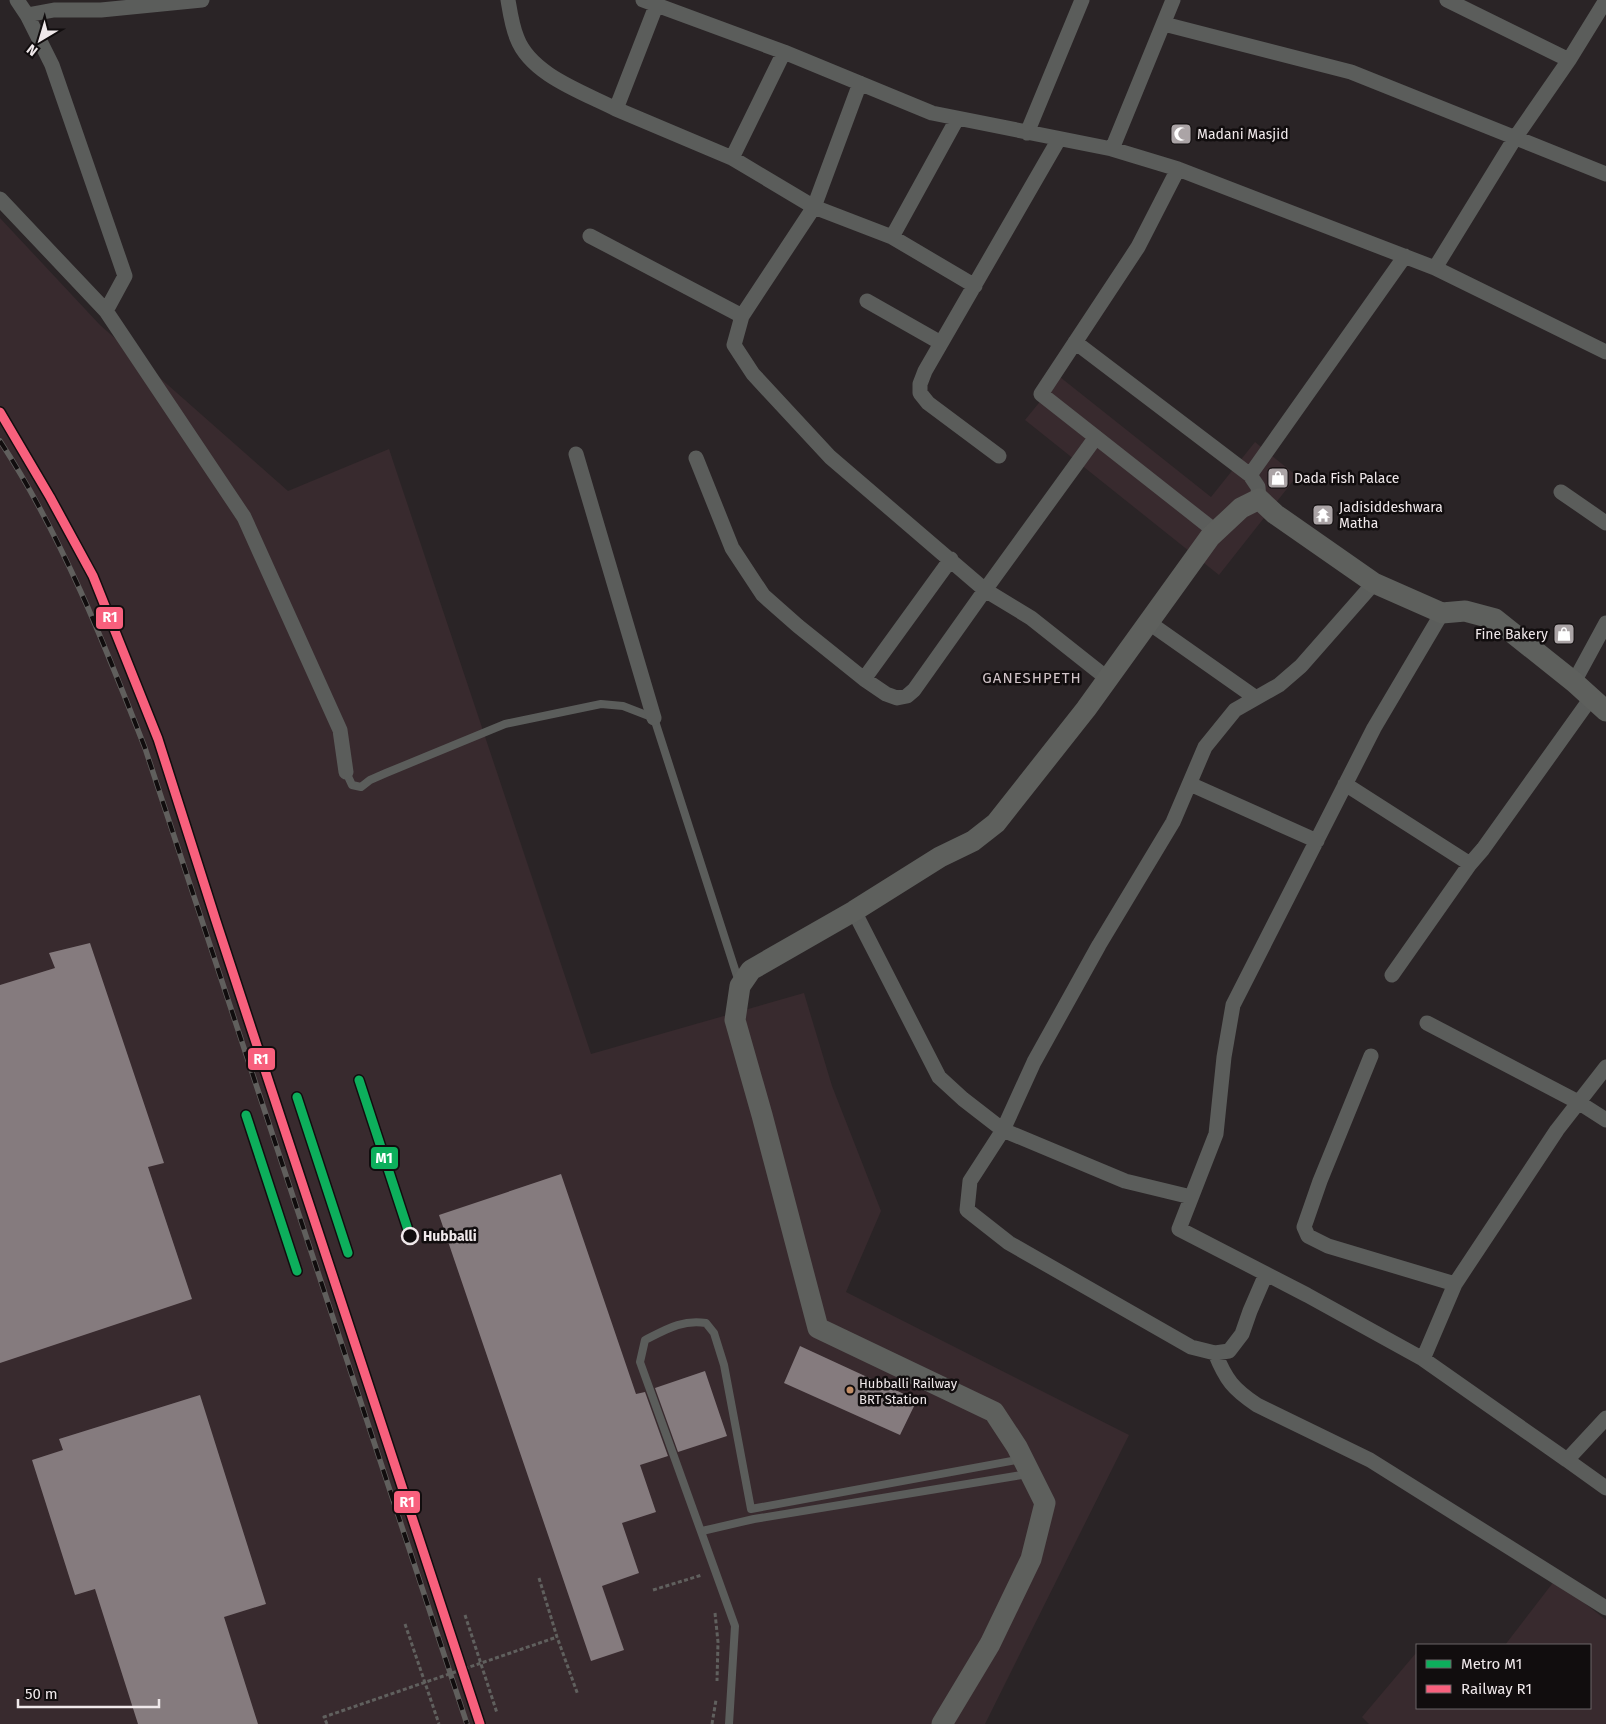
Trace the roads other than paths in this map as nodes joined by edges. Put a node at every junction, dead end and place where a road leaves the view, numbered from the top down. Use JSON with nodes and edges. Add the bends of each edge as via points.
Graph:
{"nodes":[{"id":1,"x":17,"y":0,"type":"edge"},
{"id":2,"x":200,"y":0,"type":"edge"},
{"id":3,"x":508,"y":0,"type":"edge"},
{"id":4,"x":1082,"y":0,"type":"edge"},
{"id":5,"x":1173,"y":0,"type":"edge"},
{"id":6,"x":1446,"y":0,"type":"edge"},
{"id":7,"x":1606,"y":0,"type":"edge"},
{"id":8,"x":650,"y":3,"type":"edge"},
{"id":9,"x":27,"y":15,"type":"junction"},
{"id":10,"x":1164,"y":24,"type":"junction"},
{"id":11,"x":784,"y":52,"type":"junction"},
{"id":12,"x":1569,"y":60,"type":"junction"},
{"id":13,"x":860,"y":83,"type":"junction"},
{"id":14,"x":616,"y":109,"type":"junction"},
{"id":15,"x":956,"y":119,"type":"junction"},
{"id":16,"x":1027,"y":132,"type":"junction"},
{"id":17,"x":1514,"y":138,"type":"junction"},
{"id":18,"x":1059,"y":139,"type":"junction"},
{"id":19,"x":1112,"y":149,"type":"junction"},
{"id":20,"x":732,"y":158,"type":"junction"},
{"id":21,"x":1178,"y":169,"type":"junction"},
{"id":22,"x":1606,"y":174,"type":"edge"},
{"id":23,"x":0,"y":199,"type":"edge"},
{"id":24,"x":814,"y":206,"type":"junction"},
{"id":25,"x":590,"y":236,"type":"dead end"},
{"id":26,"x":892,"y":237,"type":"junction"},
{"id":27,"x":1405,"y":256,"type":"junction"},
{"id":28,"x":1435,"y":268,"type":"junction"},
{"id":29,"x":975,"y":286,"type":"junction"},
{"id":30,"x":867,"y":301,"type":"dead end"},
{"id":31,"x":106,"y":311,"type":"junction"},
{"id":32,"x":742,"y":316,"type":"junction"},
{"id":33,"x":1075,"y":342,"type":"junction"},
{"id":34,"x":941,"y":343,"type":"junction"},
{"id":35,"x":1606,"y":352,"type":"edge"},
{"id":36,"x":1096,"y":437,"type":"junction"},
{"id":37,"x":576,"y":454,"type":"dead end"},
{"id":38,"x":999,"y":456,"type":"dead end"},
{"id":39,"x":696,"y":458,"type":"dead end"},
{"id":40,"x":1250,"y":474,"type":"junction"},
{"id":41,"x":1561,"y":492,"type":"dead end"},
{"id":42,"x":1259,"y":499,"type":"junction"},
{"id":43,"x":1606,"y":523,"type":"edge"},
{"id":44,"x":1215,"y":531,"type":"junction"},
{"id":45,"x":951,"y":559,"type":"junction"},
{"id":46,"x":1374,"y":583,"type":"junction"},
{"id":47,"x":985,"y":590,"type":"junction"},
{"id":48,"x":1442,"y":613,"type":"junction"},
{"id":49,"x":1148,"y":622,"type":"junction"},
{"id":50,"x":1606,"y":623,"type":"edge"},
{"id":51,"x":1108,"y":679,"type":"junction"},
{"id":52,"x":864,"y":680,"type":"junction"},
{"id":53,"x":1574,"y":682,"type":"junction"},
{"id":54,"x":1256,"y":698,"type":"junction"},
{"id":55,"x":1599,"y":704,"type":"edge"},
{"id":56,"x":654,"y":718,"type":"junction"},
{"id":57,"x":346,"y":772,"type":"joint"},
{"id":58,"x":1190,"y":784,"type":"junction"},
{"id":59,"x":1345,"y":784,"type":"junction"},
{"id":60,"x":1316,"y":841,"type":"junction"},
{"id":61,"x":1470,"y":864,"type":"junction"},
{"id":62,"x":854,"y":911,"type":"junction"},
{"id":63,"x":1392,"y":974,"type":"dead end"},
{"id":64,"x":740,"y":986,"type":"junction"},
{"id":65,"x":1427,"y":1023,"type":"dead end"},
{"id":66,"x":1371,"y":1056,"type":"dead end"},
{"id":67,"x":1606,"y":1067,"type":"edge"},
{"id":68,"x":1578,"y":1102,"type":"junction"},
{"id":69,"x":1606,"y":1120,"type":"edge"},
{"id":70,"x":1003,"y":1130,"type":"junction"},
{"id":71,"x":1191,"y":1198,"type":"junction"},
{"id":72,"x":1266,"y":1274,"type":"junction"},
{"id":73,"x":1455,"y":1284,"type":"junction"},
{"id":74,"x":1215,"y":1353,"type":"junction"},
{"id":75,"x":1423,"y":1359,"type":"junction"},
{"id":76,"x":1606,"y":1418,"type":"edge"},
{"id":77,"x":1567,"y":1460,"type":"junction"},
{"id":78,"x":1026,"y":1466,"type":"junction"},
{"id":79,"x":1606,"y":1488,"type":"edge"},
{"id":80,"x":702,"y":1531,"type":"junction"},
{"id":81,"x":1606,"y":1608,"type":"edge"},
{"id":82,"x":729,"y":1724,"type":"edge"},
{"id":83,"x":942,"y":1724,"type":"edge"}],
"edges":[{"from":1,"to":9,"type":"street"},
{"from":2,"to":9,"type":"street","via":[[101,10],[54,10]]},
{"from":3,"to":14,"type":"street","via":[[517,39],[531,59],[557,80]]},
{"from":4,"to":16,"type":"street"},
{"from":5,"to":10,"type":"street"},
{"from":6,"to":12,"type":"street"},
{"from":7,"to":12,"type":"street"},
{"from":8,"to":11,"type":"street"},
{"from":8,"to":14,"type":"street"},
{"from":9,"to":31,"type":"street","via":[[52,65],[124,276]]},
{"from":10,"to":17,"type":"street","via":[[1351,72]]},
{"from":10,"to":19,"type":"street"},
{"from":11,"to":13,"type":"street"},
{"from":11,"to":20,"type":"street"},
{"from":12,"to":17,"type":"street"},
{"from":13,"to":15,"type":"street","via":[[932,113]]},
{"from":13,"to":24,"type":"street"},
{"from":14,"to":20,"type":"street"},
{"from":15,"to":16,"type":"street"},
{"from":15,"to":26,"type":"street"},
{"from":16,"to":18,"type":"street"},
{"from":17,"to":22,"type":"street"},
{"from":17,"to":28,"type":"street"},
{"from":18,"to":19,"type":"street"},
{"from":18,"to":29,"type":"street"},
{"from":19,"to":21,"type":"street"},
{"from":20,"to":24,"type":"street"},
{"from":21,"to":27,"type":"street"},
{"from":21,"to":33,"type":"street","via":[[1138,247]]},
{"from":23,"to":31,"type":"street"},
{"from":24,"to":26,"type":"street"},
{"from":24,"to":32,"type":"street"},
{"from":25,"to":32,"type":"street"},
{"from":26,"to":29,"type":"street"},
{"from":27,"to":28,"type":"street"},
{"from":27,"to":40,"type":"street"},
{"from":28,"to":35,"type":"street"},
{"from":29,"to":34,"type":"street"},
{"from":30,"to":34,"type":"street"},
{"from":31,"to":57,"type":"street","via":[[244,518],[340,730]]},
{"from":32,"to":45,"type":"street","via":[[734,345],[753,374],[830,457]]},
{"from":33,"to":36,"type":"street","via":[[1041,394]]},
{"from":33,"to":40,"type":"street"},
{"from":34,"to":38,"type":"street","via":[[925,372],[920,393],[928,403]]},
{"from":36,"to":44,"type":"street"},
{"from":36,"to":47,"type":"street"},
{"from":37,"to":56,"type":"street"},
{"from":39,"to":52,"type":"street","via":[[732,548],[763,595]]},
{"from":40,"to":42,"type":"street","via":[[1258,487]]},
{"from":41,"to":43,"type":"street"},
{"from":42,"to":44,"type":"street","via":[[1241,508]]},
{"from":42,"to":46,"type":"street","via":[[1275,514]]},
{"from":44,"to":49,"type":"street"},
{"from":45,"to":47,"type":"street"},
{"from":45,"to":52,"type":"street"},
{"from":46,"to":48,"type":"street"},
{"from":46,"to":54,"type":"street","via":[[1302,666]]},
{"from":47,"to":51,"type":"street","via":[[1031,618]]},
{"from":47,"to":52,"type":"street","via":[[907,696],[897,698],[886,694]]},
{"from":48,"to":53,"type":"street","via":[[1465,611],[1495,619]]},
{"from":48,"to":59,"type":"street"},
{"from":49,"to":51,"type":"street"},
{"from":49,"to":54,"type":"street"},
{"from":50,"to":53,"type":"street"},
{"from":51,"to":62,"type":"street","via":[[996,822],[972,841],[940,857]]},
{"from":53,"to":55,"type":"street"},
{"from":54,"to":58,"type":"street","via":[[1235,710],[1205,747]]},
{"from":55,"to":61,"type":"street"},
{"from":56,"to":57,"type":"lane","via":[[623,706],[601,704],[504,724],[370,780],[361,787],[352,785]]},
{"from":56,"to":64,"type":"lane"},
{"from":58,"to":60,"type":"street"},
{"from":58,"to":70,"type":"street","via":[[1173,822],[1034,1062]]},
{"from":59,"to":60,"type":"street"},
{"from":59,"to":61,"type":"street"},
{"from":60,"to":71,"type":"street","via":[[1233,1005],[1216,1134]]},
{"from":61,"to":63,"type":"street"},
{"from":62,"to":64,"type":"street","via":[[751,970]]},
{"from":62,"to":70,"type":"street","via":[[939,1077]]},
{"from":64,"to":78,"type":"street","via":[[734,1020],[818,1328],[994,1412]]},
{"from":65,"to":68,"type":"street"},
{"from":66,"to":73,"type":"street","via":[[1304,1227],[1308,1236],[1328,1246]]},
{"from":67,"to":68,"type":"street"},
{"from":68,"to":69,"type":"street"},
{"from":68,"to":73,"type":"street","via":[[1556,1130]]},
{"from":70,"to":71,"type":"street","via":[[1125,1180]]},
{"from":70,"to":74,"type":"street","via":[[970,1182],[967,1210],[1009,1243],[1191,1347]]},
{"from":71,"to":72,"type":"street","via":[[1179,1229]]},
{"from":72,"to":74,"type":"street","via":[[1242,1334],[1229,1351]]},
{"from":72,"to":75,"type":"street"},
{"from":73,"to":75,"type":"street"},
{"from":74,"to":81,"type":"street","via":[[1229,1383],[1257,1406],[1370,1460]]},
{"from":75,"to":77,"type":"street"},
{"from":76,"to":77,"type":"street"},
{"from":77,"to":79,"type":"street"},
{"from":78,"to":80,"type":"lane"},
{"from":78,"to":80,"type":"lane","via":[[751,1509],[724,1365],[714,1333],[706,1323],[693,1321],[668,1328],[644,1340],[640,1362]]},
{"from":78,"to":83,"type":"street","via":[[1046,1503],[1031,1559],[990,1644]]},
{"from":80,"to":82,"type":"lane","via":[[735,1626]]}]}
